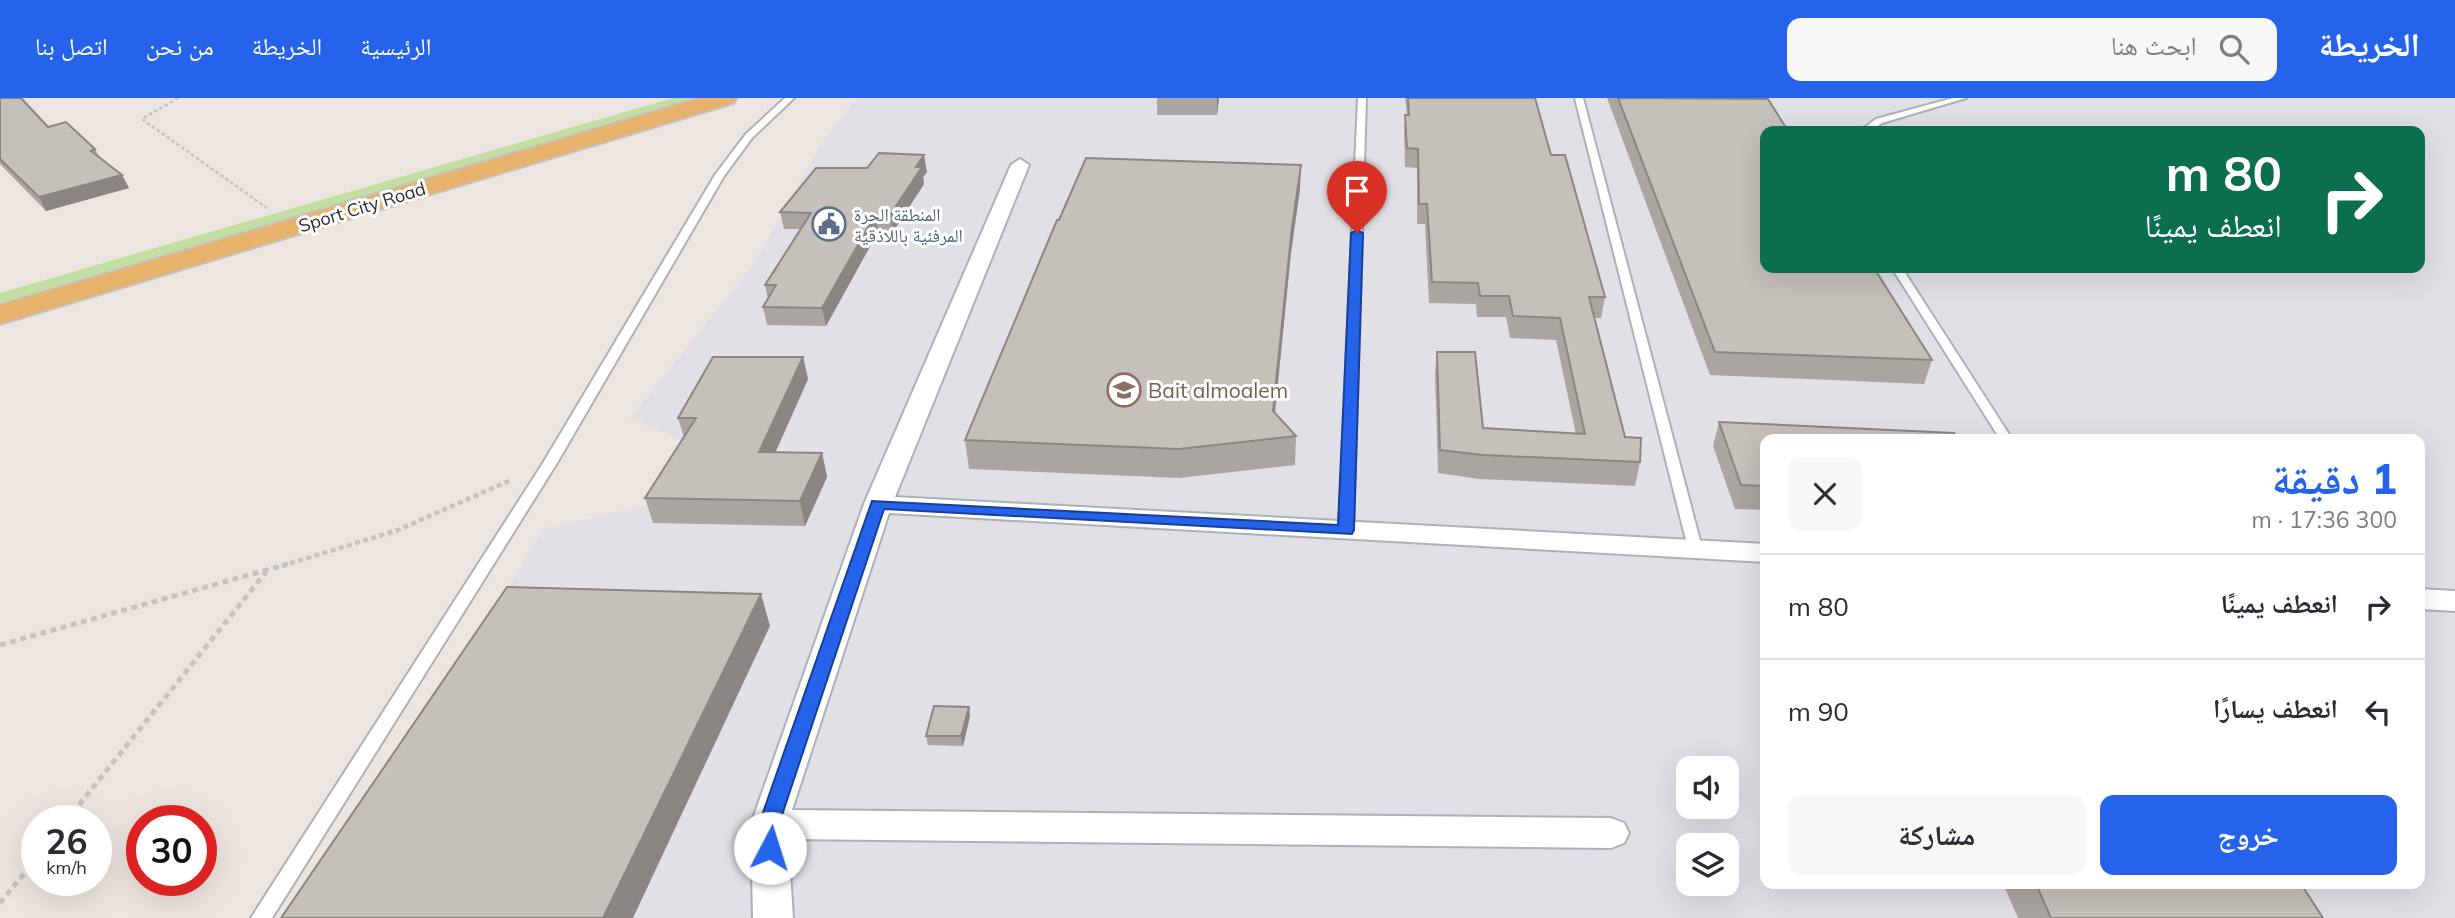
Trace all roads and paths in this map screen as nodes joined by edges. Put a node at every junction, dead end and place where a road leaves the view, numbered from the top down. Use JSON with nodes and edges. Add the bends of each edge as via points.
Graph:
{"nodes":[{"id":1,"x":178,"y":98,"type":"edge"},
{"id":2,"x":656,"y":98,"type":"edge"},
{"id":3,"x":725,"y":98,"type":"edge"},
{"id":4,"x":790,"y":98,"type":"edge"},
{"id":5,"x":1362,"y":98,"type":"edge"},
{"id":6,"x":1579,"y":98,"type":"edge"},
{"id":7,"x":1962,"y":98,"type":"edge"},
{"id":8,"x":1872,"y":126,"type":"edge"},
{"id":9,"x":1020,"y":165,"type":"dead end"},
{"id":10,"x":270,"y":210,"type":"junction"},
{"id":11,"x":77,"y":266,"type":"dead end"},
{"id":12,"x":1900,"y":273,"type":"edge"},
{"id":13,"x":0,"y":316,"type":"edge"},
{"id":14,"x":2003,"y":434,"type":"edge"},
{"id":15,"x":551,"y":463,"type":"junction"},
{"id":16,"x":878,"y":504,"type":"junction"},
{"id":17,"x":1346,"y":530,"type":"junction"},
{"id":18,"x":1695,"y":548,"type":"junction"},
{"id":19,"x":1760,"y":553,"type":"edge"},
{"id":20,"x":267,"y":571,"type":"junction"},
{"id":21,"x":2425,"y":598,"type":"edge"},
{"id":22,"x":2455,"y":601,"type":"edge"},
{"id":23,"x":0,"y":645,"type":"edge"},
{"id":24,"x":79,"y":805,"type":"edge"},
{"id":25,"x":769,"y":824,"type":"junction"},
{"id":26,"x":1611,"y":832,"type":"dead end"},
{"id":27,"x":21,"y":878,"type":"edge"},
{"id":28,"x":0,"y":904,"type":"edge"},
{"id":29,"x":261,"y":918,"type":"edge"},
{"id":30,"x":773,"y":918,"type":"edge"}],
"edges":[{"from":1,"to":10,"type":"path","via":[[142,119]]},
{"from":2,"to":10,"type":"main road","name":"Sport City Road"},
{"from":3,"to":13,"type":"main road","name":"Sport City Road"},
{"from":4,"to":15,"type":"lane","via":[[749,136],[720,175]]},
{"from":5,"to":17,"type":"lane"},
{"from":6,"to":18,"type":"lane"},
{"from":7,"to":8,"type":"lane"},
{"from":9,"to":16,"type":"street"},
{"from":10,"to":11,"type":"main road","name":"Sport City Road"},
{"from":12,"to":14,"type":"lane"},
{"from":15,"to":20,"type":"path","via":[[398,530]]},
{"from":15,"to":29,"type":"lane"},
{"from":16,"to":17,"type":"street"},
{"from":16,"to":25,"type":"street"},
{"from":17,"to":18,"type":"street"},
{"from":18,"to":19,"type":"street"},
{"from":20,"to":23,"type":"path"},
{"from":20,"to":24,"type":"path"},
{"from":21,"to":22,"type":"street"},
{"from":25,"to":26,"type":"street"},
{"from":25,"to":30,"type":"street"},
{"from":27,"to":28,"type":"path"}]}
